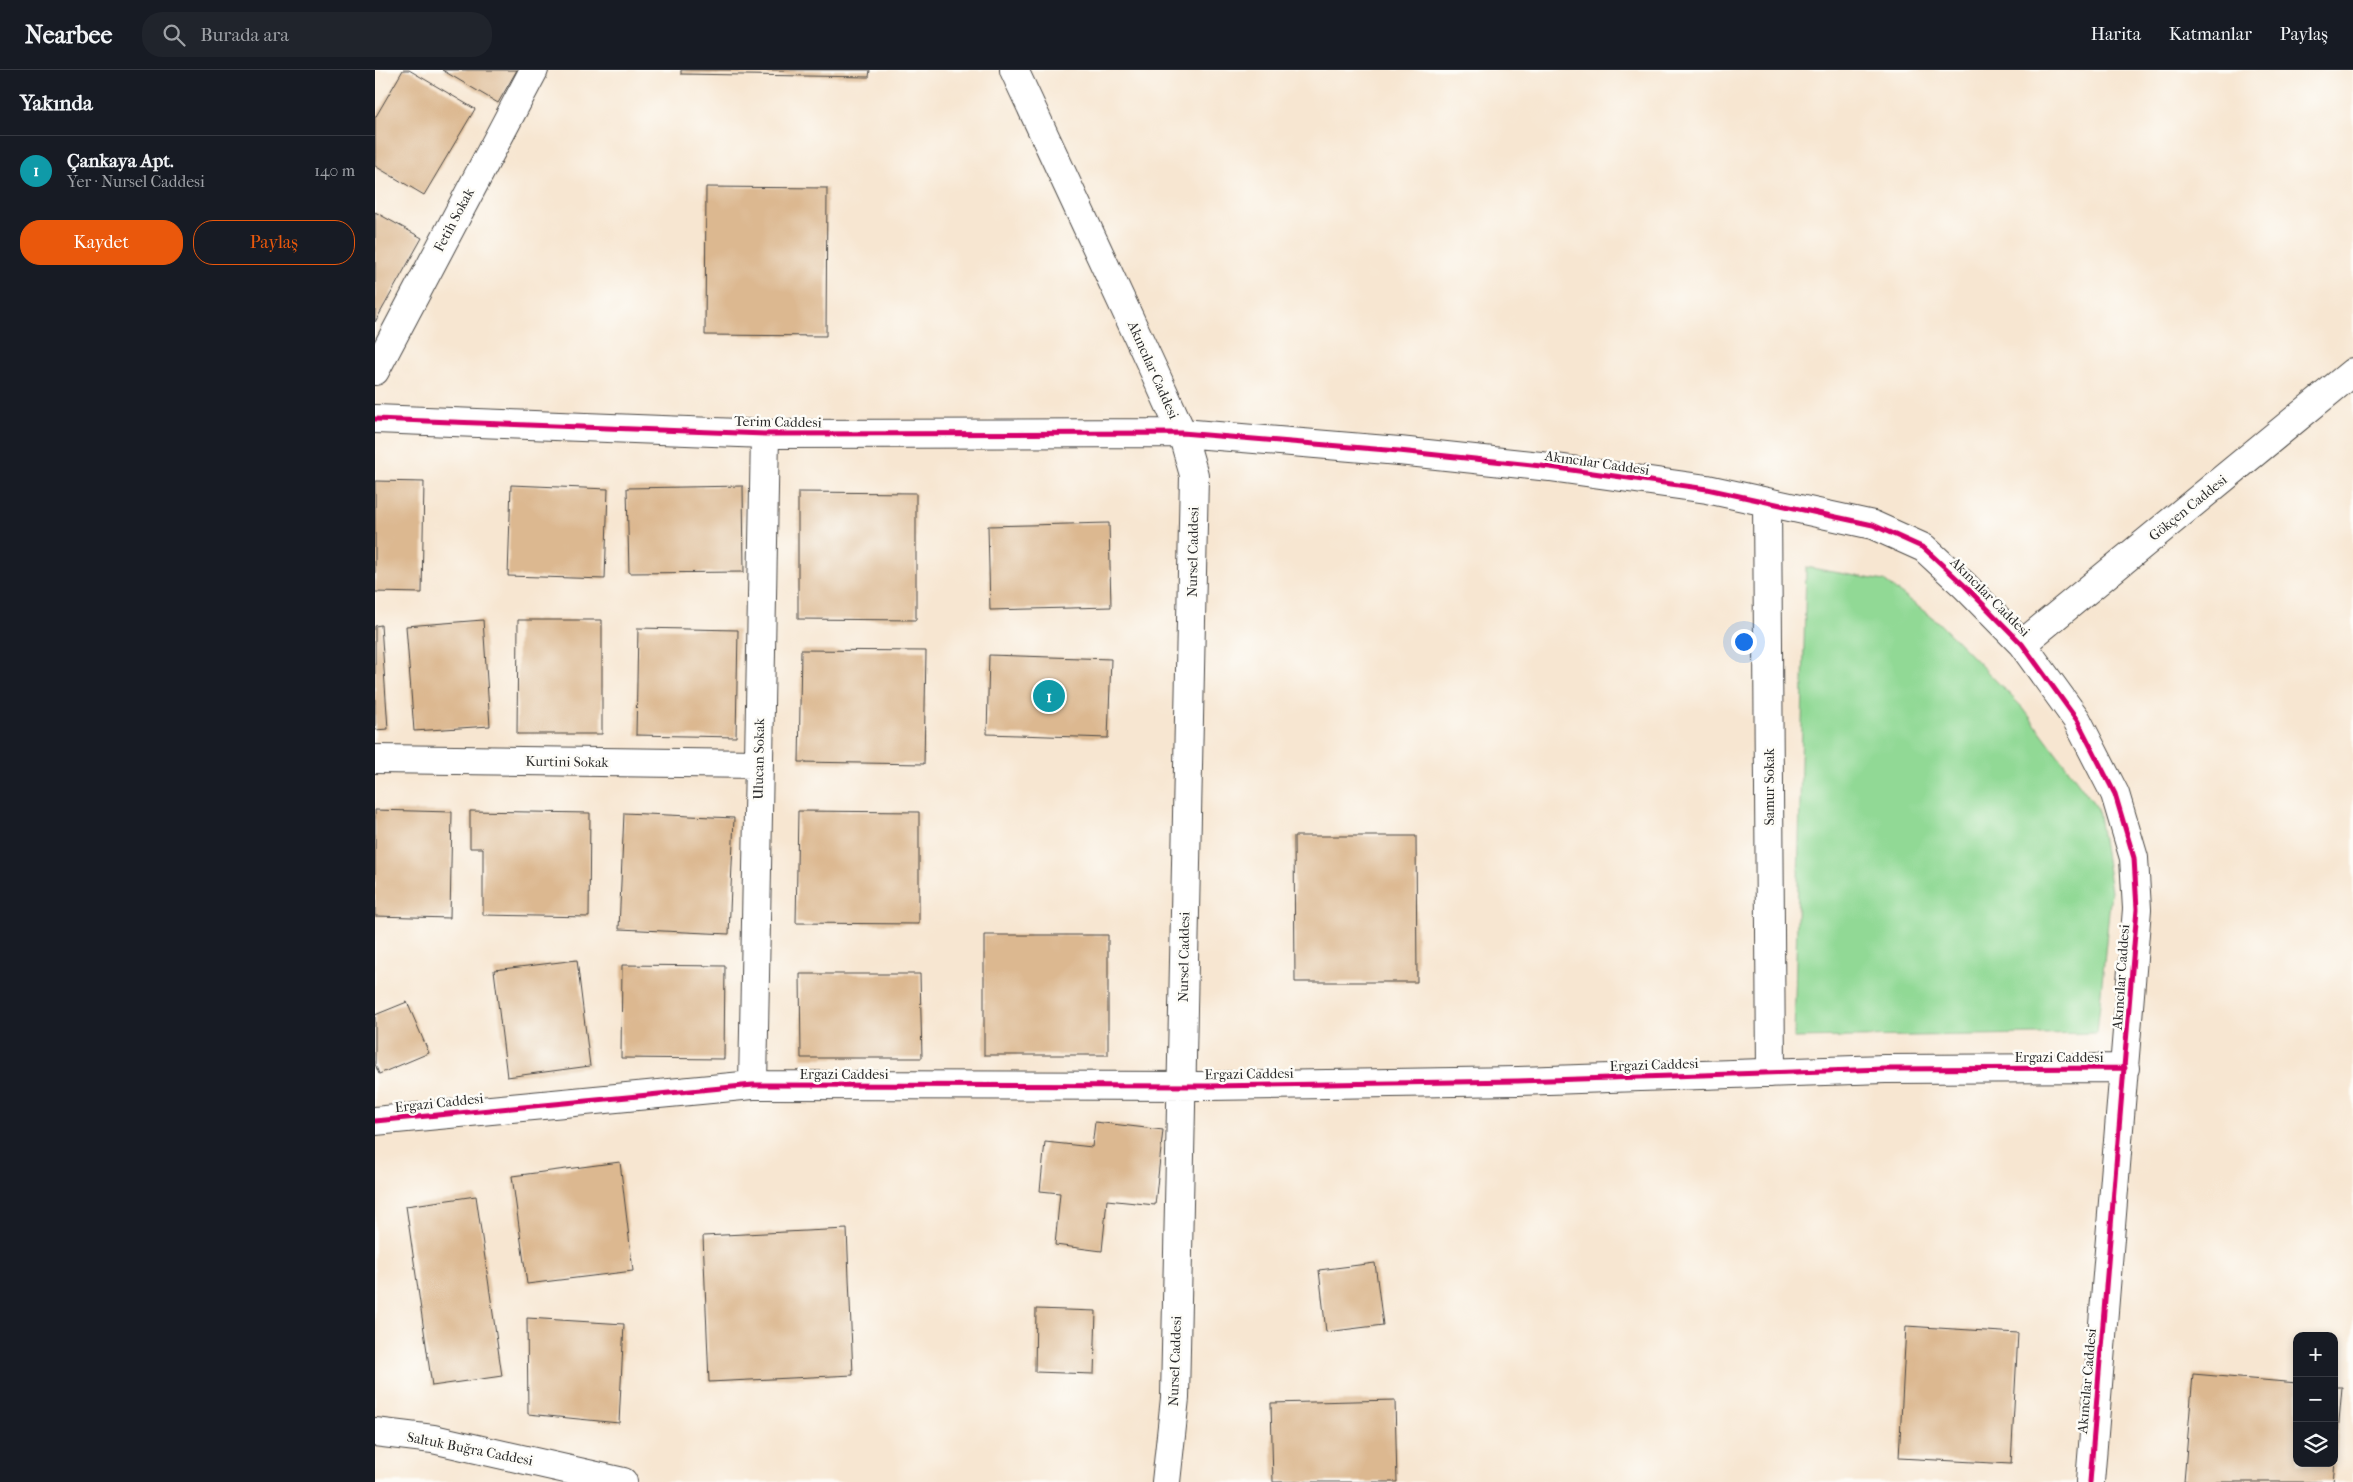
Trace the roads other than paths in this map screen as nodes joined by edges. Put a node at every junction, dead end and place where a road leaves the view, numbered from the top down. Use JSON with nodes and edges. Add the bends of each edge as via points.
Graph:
{"nodes":[{"id":1,"x":534,"y":70,"type":"edge"},
{"id":2,"x":1014,"y":70,"type":"edge"},
{"id":3,"x":375,"y":370,"type":"edge"},
{"id":4,"x":2353,"y":372,"type":"edge"},
{"id":5,"x":375,"y":419,"type":"edge"},
{"id":6,"x":1181,"y":432,"type":"junction"},
{"id":7,"x":765,"y":434,"type":"junction"},
{"id":8,"x":1767,"y":502,"type":"junction"},
{"id":9,"x":2022,"y":644,"type":"junction"},
{"id":10,"x":375,"y":759,"type":"edge"},
{"id":11,"x":759,"y":764,"type":"junction"},
{"id":12,"x":2125,"y":1068,"type":"junction"},
{"id":13,"x":1771,"y":1072,"type":"junction"},
{"id":14,"x":753,"y":1085,"type":"junction"},
{"id":15,"x":1181,"y":1086,"type":"junction"},
{"id":16,"x":375,"y":1121,"type":"edge"},
{"id":17,"x":375,"y":1432,"type":"edge"},
{"id":18,"x":623,"y":1482,"type":"edge"},
{"id":19,"x":1166,"y":1482,"type":"edge"},
{"id":20,"x":2090,"y":1482,"type":"edge"}],
"edges":[{"from":1,"to":3,"type":"street","name":"Fetih Sokak"},
{"from":2,"to":6,"type":"street","name":"Akıncılar Caddesi"},
{"from":4,"to":9,"type":"street","name":"Gökçen Caddesi"},
{"from":5,"to":7,"type":"street","name":"Terim Caddesi"},
{"from":6,"to":7,"type":"street","name":"Terim Caddesi"},
{"from":6,"to":8,"type":"street","name":"Akıncılar Caddesi","via":[[1550,467],[1707,489]]},
{"from":6,"to":15,"type":"street","name":"Nursel Caddesi","via":[[1194,475]]},
{"from":7,"to":11,"type":"street","name":"Ulucan Sokak"},
{"from":8,"to":9,"type":"street","name":"Akıncılar Caddesi","via":[[1873,525],[1924,548]]},
{"from":8,"to":13,"type":"street","name":"Samur Sokak"},
{"from":9,"to":12,"type":"street","name":"Akıncılar Caddesi","via":[[2077,720],[2115,794],[2134,858],[2137,909]]},
{"from":10,"to":11,"type":"street","name":"Kurtini Sokak"},
{"from":11,"to":14,"type":"street","name":"Ulucan Sokak"},
{"from":12,"to":13,"type":"street","name":"Ergazi Caddesi"},
{"from":12,"to":20,"type":"street","name":"Akıncılar Caddesi"},
{"from":13,"to":15,"type":"street","name":"Ergazi Caddesi","via":[[1518,1081]]},
{"from":14,"to":15,"type":"street","name":"Ergazi Caddesi"},
{"from":14,"to":16,"type":"street","name":"Ergazi Caddesi"},
{"from":15,"to":19,"type":"street","name":"Nursel Caddesi","via":[[1175,1398]]},
{"from":17,"to":18,"type":"street","name":"Saltuk Buğra Caddesi","via":[[433,1439]]}]}
